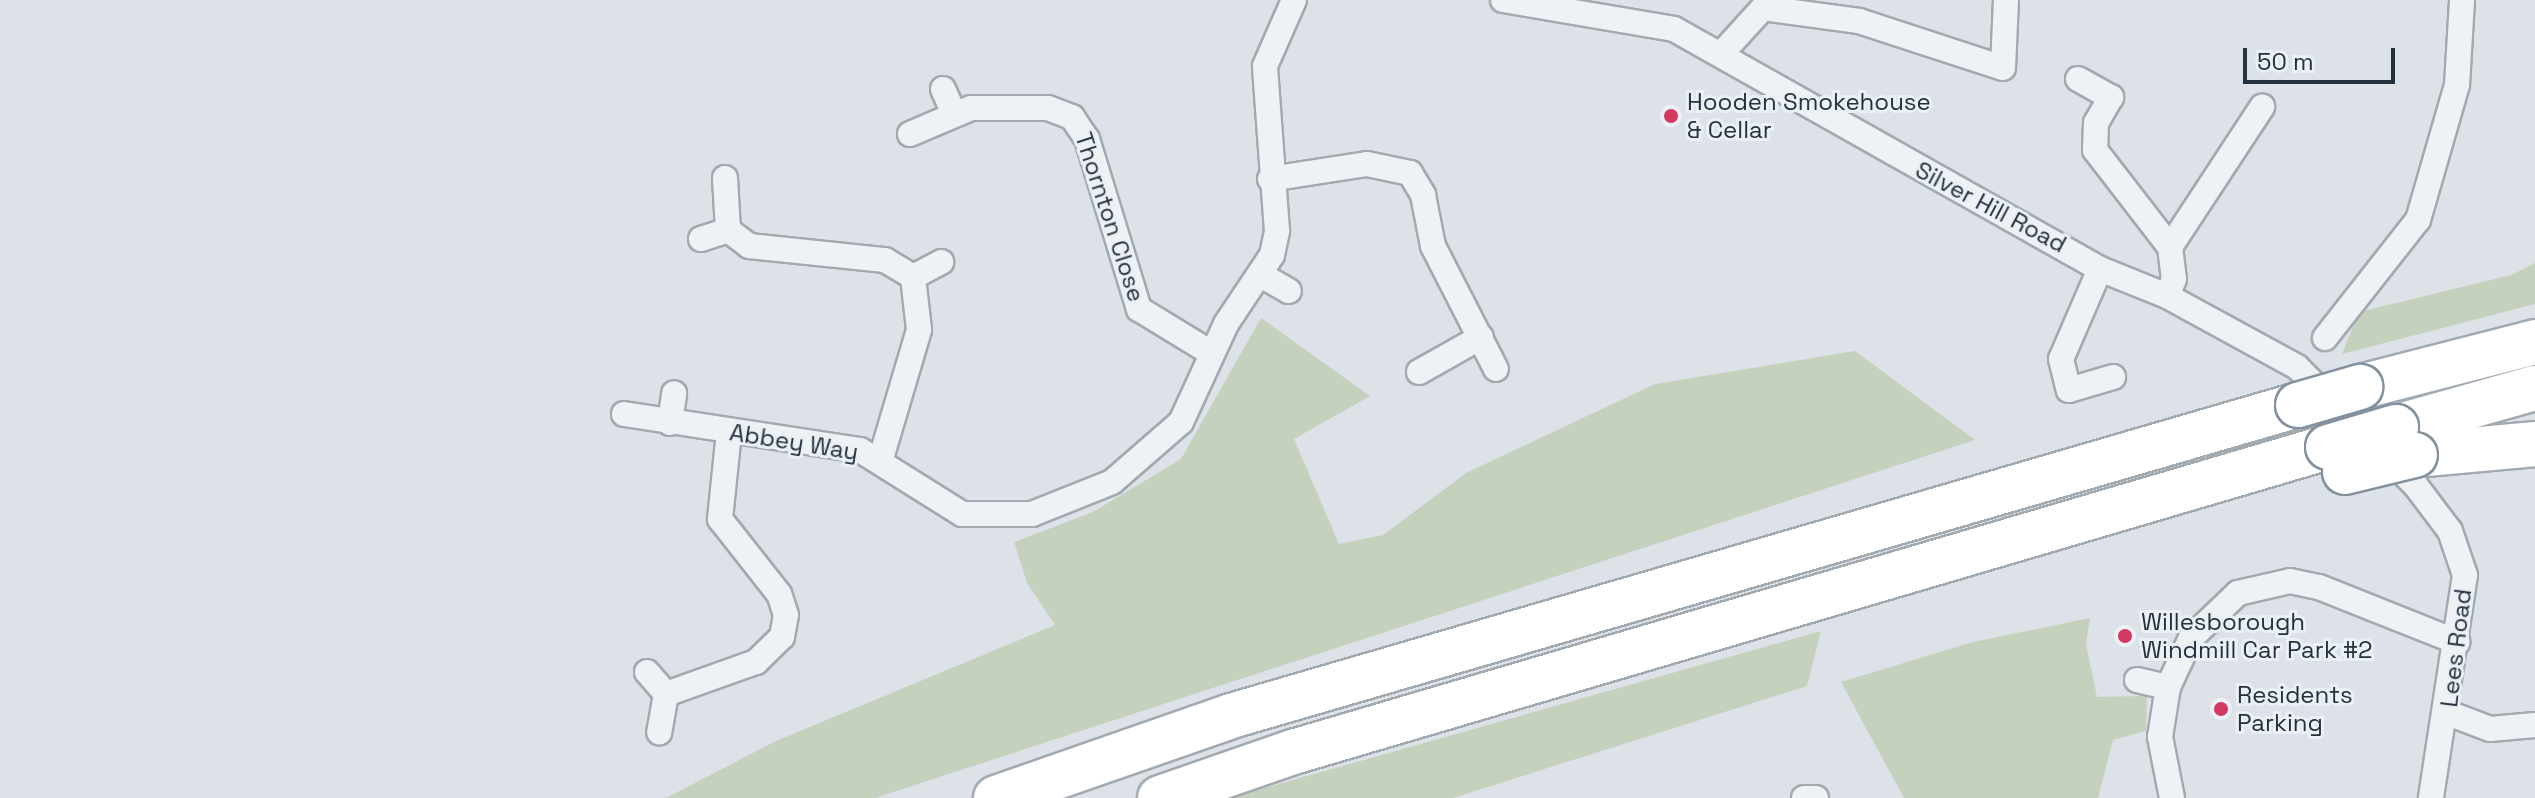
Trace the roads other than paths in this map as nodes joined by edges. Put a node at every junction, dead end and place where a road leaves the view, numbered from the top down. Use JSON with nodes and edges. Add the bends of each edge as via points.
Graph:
{"nodes":[{"id":1,"x":1294,"y":0,"type":"edge"},
{"id":2,"x":1503,"y":0,"type":"edge"},
{"id":3,"x":2006,"y":0,"type":"edge"},
{"id":4,"x":2462,"y":0,"type":"edge"},
{"id":5,"x":1722,"y":53,"type":"junction"},
{"id":6,"x":2078,"y":79,"type":"dead end"},
{"id":7,"x":943,"y":89,"type":"dead end"},
{"id":8,"x":2262,"y":107,"type":"dead end"},
{"id":9,"x":954,"y":114,"type":"junction"},
{"id":10,"x":910,"y":134,"type":"dead end"},
{"id":11,"x":725,"y":178,"type":"dead end"},
{"id":12,"x":1270,"y":179,"type":"junction"},
{"id":13,"x":728,"y":230,"type":"junction"},
{"id":14,"x":701,"y":239,"type":"dead end"},
{"id":15,"x":2170,"y":247,"type":"junction"},
{"id":16,"x":941,"y":262,"type":"dead end"},
{"id":17,"x":2100,"y":269,"type":"junction"},
{"id":18,"x":1261,"y":275,"type":"junction"},
{"id":19,"x":913,"y":277,"type":"junction"},
{"id":20,"x":1289,"y":291,"type":"dead end"},
{"id":21,"x":2167,"y":296,"type":"junction"},
{"id":22,"x":1481,"y":337,"type":"junction"},
{"id":23,"x":2325,"y":338,"type":"dead end"},
{"id":24,"x":2535,"y":342,"type":"edge"},
{"id":25,"x":1211,"y":353,"type":"junction"},
{"id":26,"x":1496,"y":369,"type":"dead end"},
{"id":27,"x":1419,"y":372,"type":"dead end"},
{"id":28,"x":2113,"y":377,"type":"dead end"},
{"id":29,"x":2298,"y":386,"type":"junction"},
{"id":30,"x":2535,"y":388,"type":"edge"},
{"id":31,"x":674,"y":393,"type":"dead end"},
{"id":32,"x":624,"y":414,"type":"dead end"},
{"id":33,"x":670,"y":423,"type":"junction"},
{"id":34,"x":729,"y":432,"type":"junction"},
{"id":35,"x":2406,"y":441,"type":"junction"},
{"id":36,"x":2535,"y":444,"type":"edge"},
{"id":37,"x":881,"y":458,"type":"junction"},
{"id":38,"x":2457,"y":642,"type":"junction"},
{"id":39,"x":647,"y":672,"type":"dead end"},
{"id":40,"x":2137,"y":680,"type":"dead end"},
{"id":41,"x":2168,"y":687,"type":"junction"},
{"id":42,"x":666,"y":694,"type":"junction"},
{"id":43,"x":2448,"y":713,"type":"junction"},
{"id":44,"x":2535,"y":725,"type":"edge"},
{"id":45,"x":659,"y":732,"type":"dead end"},
{"id":46,"x":996,"y":798,"type":"edge"},
{"id":47,"x":1160,"y":798,"type":"edge"},
{"id":48,"x":1804,"y":798,"type":"edge"},
{"id":49,"x":1816,"y":798,"type":"edge"},
{"id":50,"x":2172,"y":798,"type":"edge"},
{"id":51,"x":2431,"y":798,"type":"edge"}],
"edges":[{"from":1,"to":12,"type":"street","name":"Abbey Way","via":[[1265,66]]},
{"from":2,"to":5,"type":"street","name":"Silver Hill Road","via":[[1668,27]]},
{"from":3,"to":5,"type":"street","via":[[2003,68],[1859,21],[1763,8]]},
{"from":4,"to":23,"type":"street","via":[[2457,85],[2418,220]]},
{"from":5,"to":17,"type":"street","name":"Silver Hill Road"},
{"from":6,"to":15,"type":"street","via":[[2111,97],[2096,123],[2095,150]]},
{"from":7,"to":9,"type":"street"},
{"from":8,"to":15,"type":"street"},
{"from":9,"to":10,"type":"street","name":"Thornton Close"},
{"from":9,"to":25,"type":"street","name":"Thornton Close","via":[[1012,104],[1060,111],[1078,123],[1139,309]]},
{"from":11,"to":13,"type":"street"},
{"from":12,"to":18,"type":"street","name":"Abbey Way","via":[[1277,231]]},
{"from":12,"to":22,"type":"street","via":[[1367,164],[1410,173],[1423,195],[1433,246]]},
{"from":13,"to":14,"type":"street"},
{"from":13,"to":19,"type":"street","via":[[764,252],[885,260]]},
{"from":15,"to":21,"type":"street","via":[[2174,279]]},
{"from":16,"to":19,"type":"street"},
{"from":17,"to":21,"type":"street","name":"Silver Hill Road"},
{"from":17,"to":28,"type":"street","via":[[2061,359],[2069,390]]},
{"from":18,"to":20,"type":"street"},
{"from":18,"to":25,"type":"street","name":"Abbey Way"},
{"from":19,"to":37,"type":"street","via":[[919,330]]},
{"from":21,"to":29,"type":"street","name":"Silver Hill Road"},
{"from":22,"to":26,"type":"street"},
{"from":22,"to":27,"type":"street"},
{"from":24,"to":29,"type":"highway","bridge":true,"via":[[2360,387]]},
{"from":25,"to":37,"type":"street","name":"Abbey Way","via":[[1181,422],[1163,444],[1112,482],[1032,514],[962,514],[938,505]]},
{"from":29,"to":38,"type":"street","name":"Lees Road","via":[[2416,486],[2450,531],[2467,585]]},
{"from":29,"to":46,"type":"highway","via":[[1231,716]]},
{"from":30,"to":35,"type":"highway"},
{"from":31,"to":33,"type":"street"},
{"from":32,"to":33,"type":"street","name":"Abbey Way"},
{"from":33,"to":34,"type":"street","name":"Abbey Way"},
{"from":34,"to":37,"type":"street","name":"Abbey Way","via":[[838,444]]},
{"from":34,"to":42,"type":"street","via":[[720,519],[739,552],[779,594],[786,615],[782,637],[756,662]]},
{"from":35,"to":36,"type":"highway"},
{"from":35,"to":47,"type":"highway","bridge":true,"via":[[1846,587]]},
{"from":38,"to":41,"type":"street","via":[[2319,587],[2266,584],[2215,608]]},
{"from":38,"to":43,"type":"street","name":"Lees Road"},
{"from":39,"to":42,"type":"street"},
{"from":40,"to":41,"type":"street"},
{"from":41,"to":50,"type":"street","via":[[2160,737]]},
{"from":42,"to":45,"type":"street"},
{"from":43,"to":44,"type":"street","via":[[2490,729]]},
{"from":43,"to":51,"type":"street","name":"Lees Road"},
{"from":48,"to":49,"type":"street"}]}
